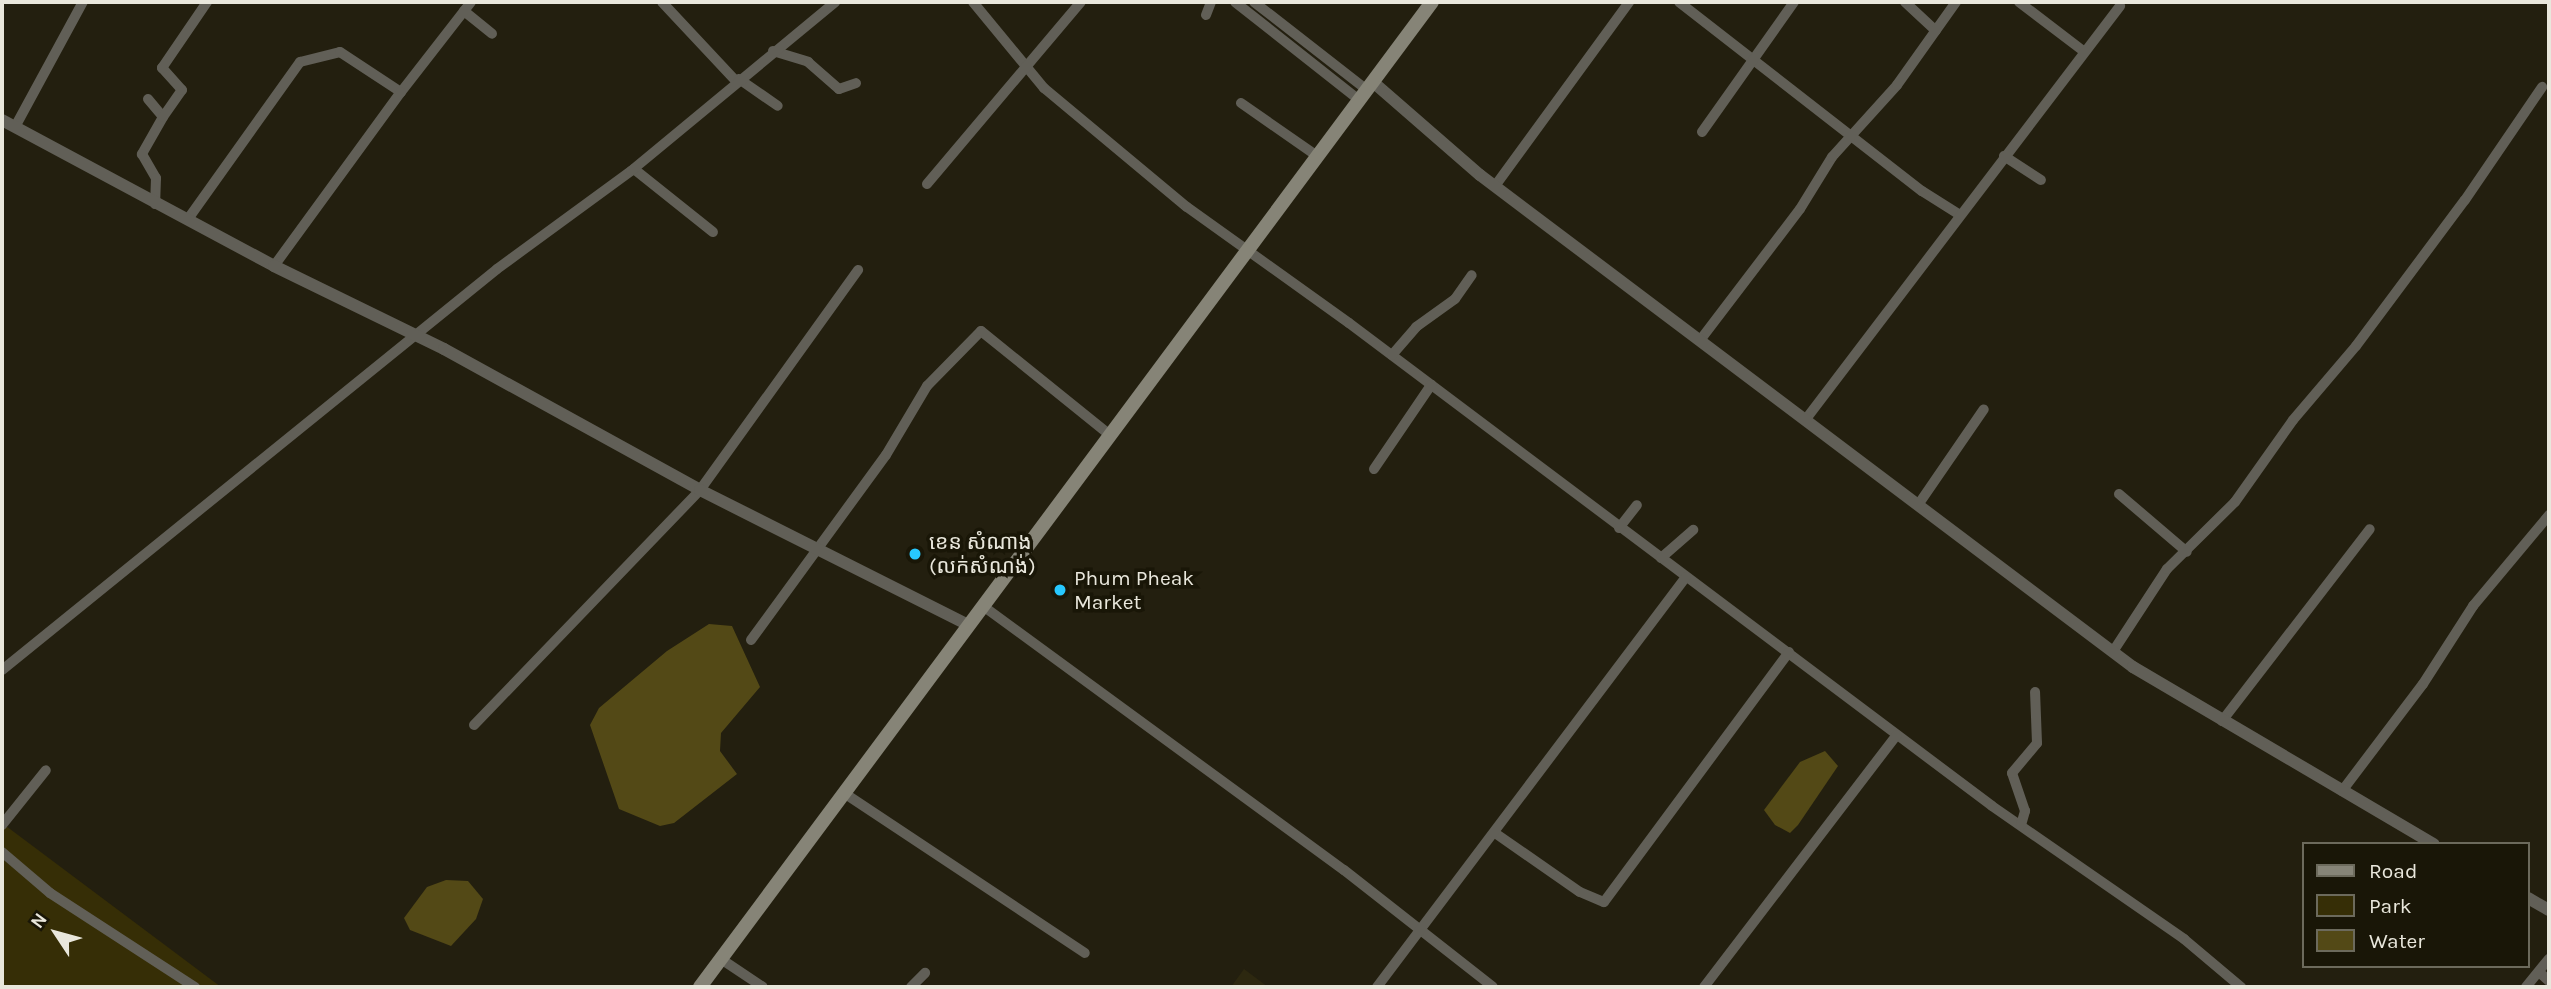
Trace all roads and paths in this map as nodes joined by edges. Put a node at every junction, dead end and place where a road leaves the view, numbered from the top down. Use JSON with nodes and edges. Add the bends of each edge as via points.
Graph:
{"nodes":[{"id":1,"x":83,"y":2,"type":"edge"},
{"id":2,"x":207,"y":2,"type":"edge"},
{"id":3,"x":471,"y":2,"type":"edge"},
{"id":4,"x":662,"y":2,"type":"edge"},
{"id":5,"x":835,"y":2,"type":"edge"},
{"id":6,"x":973,"y":2,"type":"edge"},
{"id":7,"x":1081,"y":2,"type":"edge"},
{"id":8,"x":1212,"y":2,"type":"edge"},
{"id":9,"x":1236,"y":2,"type":"edge"},
{"id":10,"x":1254,"y":2,"type":"edge"},
{"id":11,"x":1432,"y":2,"type":"edge"},
{"id":12,"x":1629,"y":2,"type":"edge"},
{"id":13,"x":1679,"y":2,"type":"edge"},
{"id":14,"x":1794,"y":2,"type":"edge"},
{"id":15,"x":1905,"y":2,"type":"edge"},
{"id":16,"x":1941,"y":2,"type":"edge"},
{"id":17,"x":1956,"y":2,"type":"edge"},
{"id":18,"x":2019,"y":2,"type":"edge"},
{"id":19,"x":2120,"y":6,"type":"dead end"},
{"id":20,"x":464,"y":11,"type":"junction"},
{"id":21,"x":1948,"y":14,"type":"junction"},
{"id":22,"x":1206,"y":15,"type":"dead end"},
{"id":23,"x":1936,"y":31,"type":"junction"},
{"id":24,"x":492,"y":34,"type":"dead end"},
{"id":25,"x":2082,"y":50,"type":"junction"},
{"id":26,"x":773,"y":51,"type":"junction"},
{"id":27,"x":1753,"y":61,"type":"junction"},
{"id":28,"x":1027,"y":66,"type":"junction"},
{"id":29,"x":738,"y":80,"type":"junction"},
{"id":30,"x":856,"y":83,"type":"dead end"},
{"id":31,"x":2542,"y":87,"type":"dead end"},
{"id":32,"x":1366,"y":91,"type":"junction"},
{"id":33,"x":401,"y":92,"type":"junction"},
{"id":34,"x":148,"y":99,"type":"dead end"},
{"id":35,"x":1241,"y":103,"type":"dead end"},
{"id":36,"x":778,"y":106,"type":"dead end"},
{"id":37,"x":163,"y":117,"type":"junction"},
{"id":38,"x":6,"y":126,"type":"edge"},
{"id":39,"x":1702,"y":132,"type":"dead end"},
{"id":40,"x":1855,"y":135,"type":"junction"},
{"id":41,"x":1317,"y":156,"type":"junction"},
{"id":42,"x":2004,"y":156,"type":"junction"},
{"id":43,"x":634,"y":169,"type":"junction"},
{"id":44,"x":2041,"y":180,"type":"dead end"},
{"id":45,"x":927,"y":184,"type":"dead end"},
{"id":46,"x":1494,"y":186,"type":"junction"},
{"id":47,"x":155,"y":204,"type":"junction"},
{"id":48,"x":1960,"y":215,"type":"junction"},
{"id":49,"x":188,"y":219,"type":"junction"},
{"id":50,"x":713,"y":232,"type":"dead end"},
{"id":51,"x":1247,"y":250,"type":"junction"},
{"id":52,"x":274,"y":266,"type":"junction"},
{"id":53,"x":858,"y":270,"type":"dead end"},
{"id":54,"x":1472,"y":275,"type":"dead end"},
{"id":55,"x":416,"y":336,"type":"junction"},
{"id":56,"x":1701,"y":339,"type":"junction"},
{"id":57,"x":1392,"y":355,"type":"junction"},
{"id":58,"x":1431,"y":385,"type":"junction"},
{"id":59,"x":1984,"y":409,"type":"dead end"},
{"id":60,"x":1806,"y":418,"type":"junction"},
{"id":61,"x":1110,"y":435,"type":"junction"},
{"id":62,"x":1374,"y":469,"type":"dead end"},
{"id":63,"x":700,"y":490,"type":"junction"},
{"id":64,"x":2119,"y":494,"type":"dead end"},
{"id":65,"x":1637,"y":505,"type":"dead end"},
{"id":66,"x":1918,"y":505,"type":"junction"},
{"id":67,"x":2549,"y":515,"type":"edge"},
{"id":68,"x":1619,"y":528,"type":"junction"},
{"id":69,"x":2370,"y":529,"type":"dead end"},
{"id":70,"x":1693,"y":530,"type":"dead end"},
{"id":71,"x":820,"y":551,"type":"junction"},
{"id":72,"x":2187,"y":552,"type":"junction"},
{"id":73,"x":1661,"y":558,"type":"junction"},
{"id":74,"x":1686,"y":577,"type":"junction"},
{"id":75,"x":983,"y":606,"type":"junction"},
{"id":76,"x":969,"y":625,"type":"junction"},
{"id":77,"x":751,"y":639,"type":"dead end"},
{"id":78,"x":2114,"y":650,"type":"junction"},
{"id":79,"x":1788,"y":652,"type":"junction"},
{"id":80,"x":2,"y":670,"type":"edge"},
{"id":81,"x":2035,"y":692,"type":"dead end"},
{"id":82,"x":2222,"y":721,"type":"junction"},
{"id":83,"x":474,"y":724,"type":"dead end"},
{"id":84,"x":1897,"y":734,"type":"junction"},
{"id":85,"x":46,"y":770,"type":"dead end"},
{"id":86,"x":2342,"y":791,"type":"junction"},
{"id":87,"x":844,"y":793,"type":"junction"},
{"id":88,"x":2,"y":825,"type":"edge"},
{"id":89,"x":2021,"y":825,"type":"junction"},
{"id":90,"x":1495,"y":833,"type":"junction"},
{"id":91,"x":2431,"y":842,"type":"edge"},
{"id":92,"x":2,"y":852,"type":"edge"},
{"id":93,"x":2530,"y":899,"type":"edge"},
{"id":94,"x":2549,"y":910,"type":"edge"},
{"id":95,"x":1421,"y":931,"type":"junction"},
{"id":96,"x":1085,"y":953,"type":"dead end"},
{"id":97,"x":720,"y":959,"type":"junction"},
{"id":98,"x":2549,"y":959,"type":"edge"},
{"id":99,"x":2539,"y":972,"type":"junction"},
{"id":100,"x":925,"y":973,"type":"dead end"},
{"id":101,"x":2549,"y":981,"type":"edge"},
{"id":102,"x":2237,"y":986,"type":"edge"},
{"id":103,"x":195,"y":987,"type":"edge"},
{"id":104,"x":700,"y":987,"type":"edge"},
{"id":105,"x":763,"y":987,"type":"edge"},
{"id":106,"x":911,"y":987,"type":"edge"},
{"id":107,"x":1377,"y":987,"type":"edge"},
{"id":108,"x":1493,"y":987,"type":"edge"},
{"id":109,"x":1704,"y":987,"type":"edge"},
{"id":110,"x":2526,"y":987,"type":"edge"}],
"edges":[{"from":1,"to":38,"type":"street"},
{"from":2,"to":37,"type":"street","via":[[162,68],[182,90]]},
{"from":3,"to":20,"type":"street"},
{"from":4,"to":29,"type":"street"},
{"from":5,"to":26,"type":"street"},
{"from":6,"to":28,"type":"street"},
{"from":7,"to":28,"type":"street"},
{"from":8,"to":22,"type":"street"},
{"from":9,"to":32,"type":"street"},
{"from":10,"to":32,"type":"street"},
{"from":11,"to":32,"type":"main road"},
{"from":12,"to":46,"type":"street"},
{"from":13,"to":27,"type":"street"},
{"from":14,"to":27,"type":"street"},
{"from":15,"to":23,"type":"street"},
{"from":16,"to":21,"type":"street"},
{"from":17,"to":21,"type":"street"},
{"from":18,"to":25,"type":"street"},
{"from":19,"to":25,"type":"street"},
{"from":20,"to":24,"type":"street"},
{"from":20,"to":33,"type":"street"},
{"from":21,"to":23,"type":"street"},
{"from":23,"to":40,"type":"street"},
{"from":25,"to":42,"type":"street"},
{"from":26,"to":29,"type":"street"},
{"from":26,"to":30,"type":"street","via":[[808,62],[839,89]]},
{"from":27,"to":39,"type":"street"},
{"from":27,"to":40,"type":"street"},
{"from":28,"to":45,"type":"street"},
{"from":28,"to":51,"type":"street","via":[[1044,88],[1187,207]]},
{"from":29,"to":36,"type":"street"},
{"from":29,"to":43,"type":"street"},
{"from":31,"to":72,"type":"street","via":[[2356,346],[2293,420],[2235,502]]},
{"from":32,"to":41,"type":"main road"},
{"from":32,"to":46,"type":"street"},
{"from":33,"to":49,"type":"street","via":[[340,52],[300,62]]},
{"from":33,"to":52,"type":"street"},
{"from":34,"to":37,"type":"street"},
{"from":35,"to":41,"type":"street"},
{"from":37,"to":47,"type":"street","via":[[142,154],[156,178]]},
{"from":38,"to":47,"type":"street"},
{"from":40,"to":48,"type":"street","via":[[1922,191]]},
{"from":40,"to":56,"type":"street","via":[[1816,177],[1800,209]]},
{"from":41,"to":51,"type":"main road"},
{"from":42,"to":44,"type":"street"},
{"from":42,"to":48,"type":"street"},
{"from":43,"to":50,"type":"street"},
{"from":43,"to":55,"type":"street","via":[[497,269]]},
{"from":46,"to":56,"type":"street"},
{"from":47,"to":49,"type":"street"},
{"from":48,"to":60,"type":"street","via":[[1922,272]]},
{"from":49,"to":52,"type":"street"},
{"from":51,"to":57,"type":"street"},
{"from":51,"to":61,"type":"main road"},
{"from":52,"to":55,"type":"street"},
{"from":53,"to":63,"type":"street"},
{"from":54,"to":57,"type":"street","via":[[1455,299],[1416,327]]},
{"from":55,"to":63,"type":"street"},
{"from":55,"to":80,"type":"street"},
{"from":56,"to":60,"type":"street"},
{"from":57,"to":58,"type":"street"},
{"from":58,"to":62,"type":"street"},
{"from":58,"to":68,"type":"street"},
{"from":59,"to":66,"type":"street"},
{"from":60,"to":66,"type":"street"},
{"from":61,"to":71,"type":"street","via":[[981,331],[917,399],[886,456]]},
{"from":61,"to":75,"type":"main road"},
{"from":63,"to":71,"type":"street"},
{"from":63,"to":83,"type":"street"},
{"from":64,"to":72,"type":"street"},
{"from":65,"to":68,"type":"street"},
{"from":66,"to":78,"type":"street"},
{"from":67,"to":86,"type":"street","via":[[2473,606],[2423,684]]},
{"from":68,"to":73,"type":"street"},
{"from":69,"to":82,"type":"street"},
{"from":70,"to":73,"type":"street"},
{"from":71,"to":76,"type":"street"},
{"from":71,"to":77,"type":"street"},
{"from":72,"to":78,"type":"street","via":[[2161,577]]},
{"from":73,"to":74,"type":"street"},
{"from":74,"to":79,"type":"street"},
{"from":74,"to":90,"type":"street"},
{"from":75,"to":76,"type":"main road"},
{"from":75,"to":95,"type":"street"},
{"from":76,"to":87,"type":"main road"},
{"from":78,"to":82,"type":"street","via":[[2133,667]]},
{"from":79,"to":84,"type":"street"},
{"from":79,"to":90,"type":"street","via":[[1604,902],[1580,892]]},
{"from":81,"to":89,"type":"street","via":[[2037,743],[2012,773],[2025,811]]},
{"from":82,"to":86,"type":"street"},
{"from":84,"to":89,"type":"street"},
{"from":84,"to":109,"type":"street"},
{"from":85,"to":88,"type":"street"},
{"from":86,"to":91,"type":"street"},
{"from":87,"to":96,"type":"street"},
{"from":87,"to":97,"type":"main road"},
{"from":89,"to":102,"type":"street","via":[[2173,931]]},
{"from":90,"to":95,"type":"street"},
{"from":92,"to":103,"type":"street","via":[[60,900]]},
{"from":93,"to":94,"type":"street"},
{"from":95,"to":107,"type":"street"},
{"from":95,"to":108,"type":"street"},
{"from":97,"to":104,"type":"main road"},
{"from":97,"to":105,"type":"street"},
{"from":98,"to":99,"type":"street"},
{"from":99,"to":101,"type":"street"},
{"from":99,"to":110,"type":"street"},
{"from":100,"to":106,"type":"street"}]}
